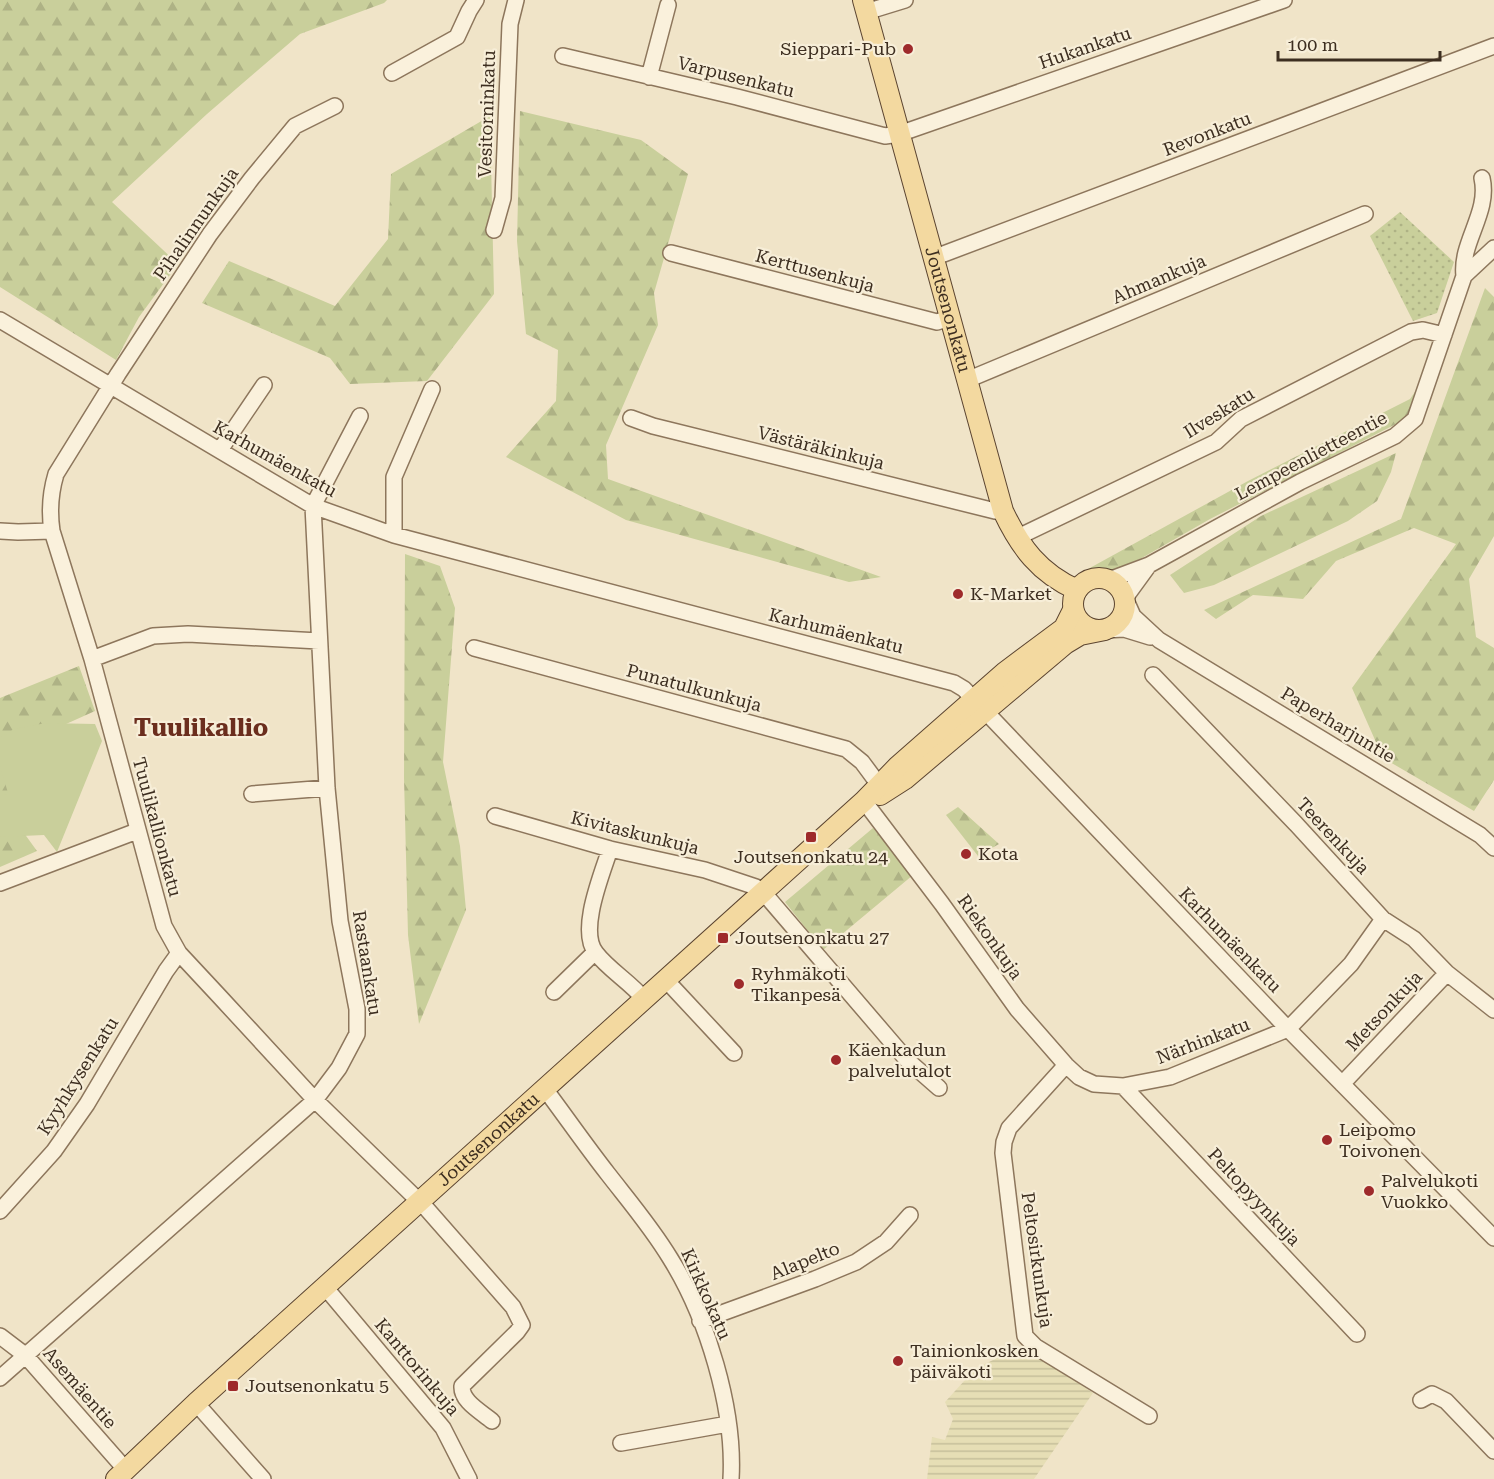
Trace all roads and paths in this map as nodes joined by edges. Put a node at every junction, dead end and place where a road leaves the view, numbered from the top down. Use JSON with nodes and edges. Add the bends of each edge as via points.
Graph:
{"nodes":[{"id":1,"x":476,"y":0,"type":"edge"},
{"id":2,"x":516,"y":0,"type":"edge"},
{"id":3,"x":905,"y":0,"type":"edge"},
{"id":4,"x":1284,"y":0,"type":"edge"},
{"id":5,"x":668,"y":5,"type":"dead end"},
{"id":6,"x":865,"y":6,"type":"edge"},
{"id":7,"x":1494,"y":45,"type":"edge"},
{"id":8,"x":563,"y":56,"type":"dead end"},
{"id":9,"x":392,"y":73,"type":"dead end"},
{"id":10,"x":649,"y":77,"type":"junction"},
{"id":11,"x":335,"y":106,"type":"dead end"},
{"id":12,"x":899,"y":134,"type":"junction"},
{"id":13,"x":1482,"y":178,"type":"dead end"},
{"id":14,"x":1365,"y":214,"type":"dead end"},
{"id":15,"x":494,"y":230,"type":"dead end"},
{"id":16,"x":1494,"y":248,"type":"edge"},
{"id":17,"x":671,"y":253,"type":"dead end"},
{"id":18,"x":933,"y":258,"type":"junction"},
{"id":19,"x":1464,"y":276,"type":"junction"},
{"id":20,"x":950,"y":318,"type":"junction"},
{"id":21,"x":0,"y":320,"type":"edge"},
{"id":22,"x":1444,"y":335,"type":"junction"},
{"id":23,"x":967,"y":380,"type":"junction"},
{"id":24,"x":264,"y":385,"type":"dead end"},
{"id":25,"x":111,"y":386,"type":"junction"},
{"id":26,"x":432,"y":389,"type":"dead end"},
{"id":27,"x":360,"y":416,"type":"dead end"},
{"id":28,"x":631,"y":418,"type":"dead end"},
{"id":29,"x":220,"y":450,"type":"junction"},
{"id":30,"x":313,"y":506,"type":"junction"},
{"id":31,"x":1003,"y":511,"type":"junction"},
{"id":32,"x":0,"y":531,"type":"edge"},
{"id":33,"x":52,"y":531,"type":"junction"},
{"id":34,"x":394,"y":535,"type":"junction"},
{"id":35,"x":1016,"y":538,"type":"junction"},
{"id":36,"x":1149,"y":565,"type":"junction"},
{"id":37,"x":1109,"y":580,"type":"junction"},
{"id":38,"x":1077,"y":590,"type":"junction"},
{"id":39,"x":1125,"y":598,"type":"junction"},
{"id":40,"x":1073,"y":610,"type":"junction"},
{"id":41,"x":1105,"y":630,"type":"junction"},
{"id":42,"x":1159,"y":640,"type":"junction"},
{"id":43,"x":319,"y":642,"type":"junction"},
{"id":44,"x":474,"y":648,"type":"dead end"},
{"id":45,"x":92,"y":658,"type":"junction"},
{"id":46,"x":1153,"y":675,"type":"dead end"},
{"id":47,"x":979,"y":706,"type":"junction"},
{"id":48,"x":327,"y":788,"type":"junction"},
{"id":49,"x":882,"y":789,"type":"junction"},
{"id":50,"x":252,"y":794,"type":"dead end"},
{"id":51,"x":864,"y":801,"type":"junction"},
{"id":52,"x":495,"y":816,"type":"dead end"},
{"id":53,"x":137,"y":831,"type":"junction"},
{"id":54,"x":1494,"y":848,"type":"edge"},
{"id":55,"x":610,"y":849,"type":"junction"},
{"id":56,"x":0,"y":883,"type":"edge"},
{"id":57,"x":763,"y":892,"type":"junction"},
{"id":58,"x":1383,"y":919,"type":"junction"},
{"id":59,"x":595,"y":952,"type":"junction"},
{"id":60,"x":180,"y":953,"type":"junction"},
{"id":61,"x":1447,"y":973,"type":"junction"},
{"id":62,"x":665,"y":979,"type":"junction"},
{"id":63,"x":554,"y":992,"type":"dead end"},
{"id":64,"x":644,"y":999,"type":"junction"},
{"id":65,"x":1494,"y":1010,"type":"edge"},
{"id":66,"x":1288,"y":1029,"type":"junction"},
{"id":67,"x":734,"y":1053,"type":"dead end"},
{"id":68,"x":1066,"y":1065,"type":"junction"},
{"id":69,"x":1094,"y":1084,"type":"joint"},
{"id":70,"x":1342,"y":1084,"type":"junction"},
{"id":71,"x":1123,"y":1086,"type":"junction"},
{"id":72,"x":939,"y":1088,"type":"dead end"},
{"id":73,"x":545,"y":1089,"type":"junction"},
{"id":74,"x":315,"y":1100,"type":"junction"},
{"id":75,"x":419,"y":1202,"type":"junction"},
{"id":76,"x":0,"y":1211,"type":"edge"},
{"id":77,"x":910,"y":1215,"type":"dead end"},
{"id":78,"x":1494,"y":1238,"type":"edge"},
{"id":79,"x":325,"y":1287,"type":"junction"},
{"id":80,"x":700,"y":1321,"type":"junction"},
{"id":81,"x":1357,"y":1334,"type":"dead end"},
{"id":82,"x":0,"y":1336,"type":"edge"},
{"id":83,"x":25,"y":1355,"type":"junction"},
{"id":84,"x":0,"y":1378,"type":"edge"},
{"id":85,"x":1422,"y":1400,"type":"dead end"},
{"id":86,"x":196,"y":1403,"type":"junction"},
{"id":87,"x":1149,"y":1416,"type":"dead end"},
{"id":88,"x":492,"y":1421,"type":"dead end"},
{"id":89,"x":728,"y":1424,"type":"junction"},
{"id":90,"x":621,"y":1443,"type":"dead end"},
{"id":91,"x":1494,"y":1451,"type":"edge"},
{"id":92,"x":121,"y":1474,"type":"edge"},
{"id":93,"x":263,"y":1479,"type":"edge"},
{"id":94,"x":469,"y":1479,"type":"edge"},
{"id":95,"x":731,"y":1479,"type":"edge"}],
"edges":[{"from":1,"to":9,"type":"street","via":[[457,37]]},
{"from":2,"to":15,"type":"street","name":"Vesitorninkatu","via":[[510,24],[503,198]]},
{"from":3,"to":6,"type":"street"},
{"from":4,"to":12,"type":"street","name":"Hukankatu"},
{"from":5,"to":10,"type":"street"},
{"from":6,"to":12,"type":"main road","name":"Joutsenonkatu"},
{"from":7,"to":18,"type":"street","name":"Revonkatu"},
{"from":8,"to":10,"type":"street","name":"Varpusenkatu"},
{"from":10,"to":12,"type":"street","name":"Varpusenkatu","via":[[885,136]]},
{"from":11,"to":25,"type":"street","name":"Pihalinnunkuja","via":[[295,126],[252,178],[210,234]]},
{"from":12,"to":18,"type":"main road","name":"Joutsenonkatu"},
{"from":13,"to":19,"type":"street","via":[[1482,207],[1462,263]]},
{"from":14,"to":23,"type":"street","name":"Ahmankuja"},
{"from":16,"to":19,"type":"street","name":"Lempeenlietteentie"},
{"from":17,"to":20,"type":"street","name":"Kerttusenkuja","via":[[937,322]]},
{"from":18,"to":20,"type":"main road","name":"Joutsenonkatu"},
{"from":19,"to":22,"type":"street","name":"Lempeenlietteentie"},
{"from":20,"to":23,"type":"main road","name":"Joutsenonkatu"},
{"from":21,"to":25,"type":"street","name":"Karhumäenkatu"},
{"from":22,"to":35,"type":"street","name":"Ilveskatu","via":[[1423,330],[1411,332],[1241,419],[1216,442]]},
{"from":22,"to":36,"type":"street","name":"Lempeenlietteentie","via":[[1415,419],[1395,436],[1300,482]]},
{"from":23,"to":31,"type":"main road","name":"Joutsenonkatu"},
{"from":24,"to":29,"type":"street"},
{"from":25,"to":29,"type":"street","name":"Karhumäenkatu"},
{"from":25,"to":33,"type":"street","name":"Tuulikallionkatu","via":[[56,474],[49,512]]},
{"from":26,"to":34,"type":"street","via":[[394,477]]},
{"from":27,"to":30,"type":"street"},
{"from":28,"to":31,"type":"street","name":"Västäräkinkuja"},
{"from":29,"to":30,"type":"street","name":"Karhumäenkatu"},
{"from":30,"to":34,"type":"street","name":"Karhumäenkatu"},
{"from":30,"to":43,"type":"street","name":"Rastaankatu"},
{"from":31,"to":35,"type":"main road","name":"Joutsenonkatu"},
{"from":32,"to":33,"type":"street"},
{"from":33,"to":45,"type":"street","name":"Tuulikallionkatu"},
{"from":34,"to":47,"type":"street","name":"Karhumäenkatu","via":[[908,669],[954,683]]},
{"from":35,"to":38,"type":"main road","name":"Joutsenonkatu","via":[[1042,569]]},
{"from":36,"to":37,"type":"street","name":"Lempeenlietteentie"},
{"from":36,"to":39,"type":"street","name":"Lempeenlietteentie"},
{"from":37,"to":38,"type":"main road","via":[[1089,580]]},
{"from":37,"to":39,"type":"main road"},
{"from":38,"to":40,"type":"main road"},
{"from":39,"to":41,"type":"main road","via":[[1120,620]]},
{"from":39,"to":42,"type":"street","name":"Paperharjuntie","via":[[1133,616]]},
{"from":40,"to":41,"type":"main road","via":[[1082,625]]},
{"from":40,"to":47,"type":"main road","name":"Joutsenonkatu","via":[[1064,627],[1013,665]]},
{"from":41,"to":42,"type":"street","name":"Paperharjuntie","via":[[1124,629]]},
{"from":41,"to":47,"type":"main road","name":"Joutsenonkatu","via":[[1071,639]]},
{"from":42,"to":54,"type":"street","name":"Paperharjuntie","via":[[1480,835]]},
{"from":43,"to":45,"type":"street","via":[[188,634],[153,636]]},
{"from":43,"to":48,"type":"street","name":"Rastaankatu"},
{"from":44,"to":49,"type":"street","name":"Punatulkunkuja","via":[[846,749],[862,762]]},
{"from":45,"to":53,"type":"street","name":"Tuulikallionkatu"},
{"from":46,"to":58,"type":"street","name":"Teerenkuja"},
{"from":47,"to":49,"type":"main road","name":"Joutsenonkatu","via":[[905,779]]},
{"from":47,"to":66,"type":"street","name":"Karhumäenkatu"},
{"from":48,"to":50,"type":"street"},
{"from":48,"to":74,"type":"street","name":"Rastaankatu","via":[[340,921],[357,1009],[357,1034],[339,1068]]},
{"from":49,"to":51,"type":"main road","name":"Joutsenonkatu"},
{"from":51,"to":57,"type":"main road","name":"Joutsenonkatu"},
{"from":51,"to":68,"type":"street","name":"Riekonkuja","via":[[1017,1009]]},
{"from":52,"to":55,"type":"street","name":"Kivitaskunkuja"},
{"from":53,"to":56,"type":"street"},
{"from":53,"to":60,"type":"street","name":"Tuulikallionkatu","via":[[164,926]]},
{"from":55,"to":57,"type":"street","name":"Kivitaskunkuja","via":[[705,870]]},
{"from":55,"to":59,"type":"street","via":[[590,916],[590,939]]},
{"from":57,"to":62,"type":"main road","name":"Joutsenonkatu"},
{"from":57,"to":72,"type":"street","via":[[907,1060]]},
{"from":58,"to":61,"type":"street","name":"Metsonkuja","via":[[1414,939]]},
{"from":58,"to":66,"type":"street","via":[[1351,964]]},
{"from":59,"to":63,"type":"street"},
{"from":59,"to":64,"type":"street"},
{"from":60,"to":74,"type":"street","name":"Tuulikallionkatu"},
{"from":60,"to":76,"type":"street","name":"Kyyhkysenkatu","via":[[87,1104],[60,1142]]},
{"from":61,"to":65,"type":"street"},
{"from":61,"to":70,"type":"street","name":"Metsonkuja"},
{"from":62,"to":64,"type":"main road","name":"Joutsenonkatu"},
{"from":62,"to":67,"type":"street"},
{"from":64,"to":73,"type":"main road","name":"Joutsenonkatu"},
{"from":66,"to":70,"type":"street","name":"Karhumäenkatu"},
{"from":66,"to":71,"type":"street","name":"Närhinkatu","via":[[1170,1077]]},
{"from":68,"to":69,"type":"street","name":"Riekonkuja"},
{"from":68,"to":87,"type":"street","name":"Peltosirkunkuja","via":[[1009,1128],[1004,1142],[1025,1336],[1036,1347]]},
{"from":69,"to":71,"type":"street","name":"Närhinkatu"},
{"from":70,"to":78,"type":"street","name":"Karhumäenkatu"},
{"from":71,"to":81,"type":"street","name":"Peltopyynkuja"},
{"from":73,"to":75,"type":"main road","name":"Joutsenonkatu"},
{"from":73,"to":80,"type":"street","name":"Kirkkokatu","via":[[661,1243]]},
{"from":74,"to":75,"type":"street","name":"Tuulikallionkatu"},
{"from":74,"to":83,"type":"street","name":"Rastaankatu"},
{"from":75,"to":79,"type":"main road","name":"Joutsenonkatu"},
{"from":75,"to":88,"type":"street","name":"Tuulikallionkatu","via":[[505,1298],[522,1325],[462,1386],[461,1393],[466,1399]]},
{"from":77,"to":80,"type":"street","name":"Alapelto","via":[[886,1242],[855,1262]]},
{"from":79,"to":86,"type":"main road","name":"Joutsenonkatu"},
{"from":79,"to":94,"type":"street","name":"Kanttorinkuja","via":[[443,1428]]},
{"from":80,"to":89,"type":"street","name":"Kirkkokatu","via":[[719,1376]]},
{"from":82,"to":83,"type":"street","name":"Asemäentie"},
{"from":83,"to":84,"type":"street","name":"Rastaankatu"},
{"from":83,"to":92,"type":"street","name":"Asemäentie"},
{"from":85,"to":91,"type":"street","via":[[1432,1394],[1446,1401]]},
{"from":86,"to":92,"type":"main road","name":"Joutsenonkatu"},
{"from":86,"to":93,"type":"street"},
{"from":89,"to":90,"type":"street"},
{"from":89,"to":95,"type":"street","name":"Kirkkokatu"}]}
